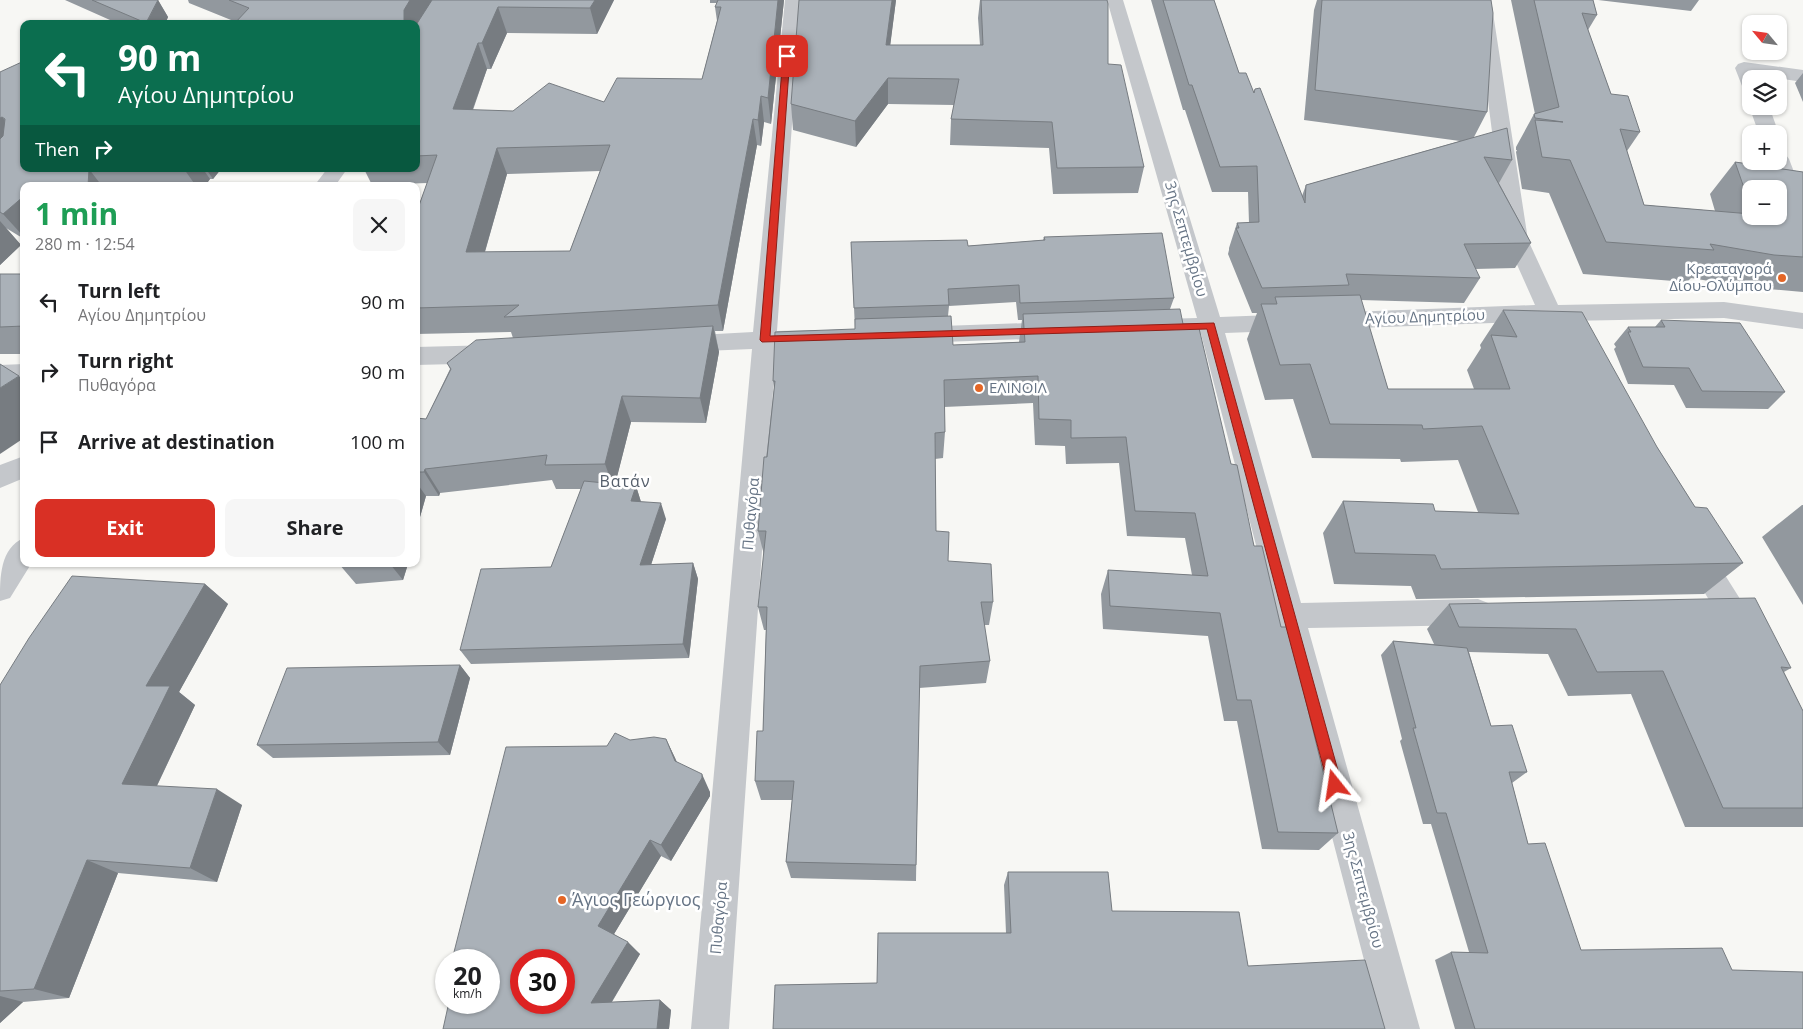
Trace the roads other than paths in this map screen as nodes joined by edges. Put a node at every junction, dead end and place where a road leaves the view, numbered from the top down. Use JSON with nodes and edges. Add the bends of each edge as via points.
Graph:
{"nodes":[{"id":1,"x":793,"y":0,"type":"edge"},
{"id":2,"x":1115,"y":0,"type":"edge"},
{"id":3,"x":1483,"y":0,"type":"edge"},
{"id":4,"x":1745,"y":70,"type":"edge"},
{"id":5,"x":1759,"y":70,"type":"edge"},
{"id":6,"x":1787,"y":74,"type":"edge"},
{"id":7,"x":1803,"y":76,"type":"edge"},
{"id":8,"x":1786,"y":170,"type":"edge"},
{"id":9,"x":335,"y":172,"type":"edge"},
{"id":10,"x":327,"y":182,"type":"edge"},
{"id":11,"x":1795,"y":183,"type":"edge"},
{"id":12,"x":1803,"y":223,"type":"edge"},
{"id":13,"x":1550,"y":313,"type":"junction"},
{"id":14,"x":1803,"y":321,"type":"edge"},
{"id":15,"x":1211,"y":325,"type":"junction"},
{"id":16,"x":1142,"y":327,"type":"edge"},
{"id":17,"x":1082,"y":329,"type":"edge"},
{"id":18,"x":894,"y":335,"type":"edge"},
{"id":19,"x":834,"y":337,"type":"edge"},
{"id":20,"x":765,"y":340,"type":"junction"},
{"id":21,"x":657,"y":345,"type":"edge"},
{"id":22,"x":1570,"y":346,"type":"edge"},
{"id":23,"x":520,"y":353,"type":"edge"},
{"id":24,"x":420,"y":356,"type":"edge"},
{"id":25,"x":20,"y":373,"type":"edge"},
{"id":26,"x":0,"y":374,"type":"edge"},
{"id":27,"x":20,"y":468,"type":"edge"},
{"id":28,"x":0,"y":477,"type":"edge"},
{"id":29,"x":1683,"y":532,"type":"edge"},
{"id":30,"x":20,"y":557,"type":"edge"},
{"id":31,"x":0,"y":590,"type":"edge"},
{"id":32,"x":1700,"y":608,"type":"edge"},
{"id":33,"x":1730,"y":608,"type":"junction"},
{"id":34,"x":1500,"y":612,"type":"edge"},
{"id":35,"x":1290,"y":616,"type":"junction"},
{"id":36,"x":1754,"y":648,"type":"edge"},
{"id":37,"x":710,"y":1029,"type":"edge"},
{"id":38,"x":1401,"y":1029,"type":"edge"}],
"edges":[{"from":1,"to":20,"type":"street","name":"Πυθαγόρα"},
{"from":2,"to":15,"type":"street","name":"3ης Σεπτεμβρίου"},
{"from":3,"to":13,"type":"street","via":[[1517,240]]},
{"from":4,"to":5,"type":"street"},
{"from":6,"to":7,"type":"street"},
{"from":8,"to":11,"type":"street"},
{"from":9,"to":10,"type":"street"},
{"from":11,"to":12,"type":"street"},
{"from":13,"to":14,"type":"street","name":"Αγίου Δημητρίου","via":[[1724,310]]},
{"from":13,"to":15,"type":"street","name":"Αγίου Δημητρίου"},
{"from":13,"to":22,"type":"street"},
{"from":15,"to":16,"type":"street","name":"Αγίου Δημητρίου"},
{"from":15,"to":35,"type":"street","name":"3ης Σεπτεμβρίου"},
{"from":17,"to":18,"type":"street"},
{"from":19,"to":20,"type":"street"},
{"from":20,"to":21,"type":"street"},
{"from":20,"to":37,"type":"street","name":"Πυθαγόρα"},
{"from":23,"to":24,"type":"street"},
{"from":25,"to":26,"type":"street"},
{"from":27,"to":28,"type":"street"},
{"from":29,"to":33,"type":"street"},
{"from":30,"to":31,"type":"street"},
{"from":32,"to":33,"type":"street"},
{"from":33,"to":36,"type":"street"},
{"from":34,"to":35,"type":"street"},
{"from":35,"to":38,"type":"street","name":"3ης Σεπτεμβρίου"}]}
